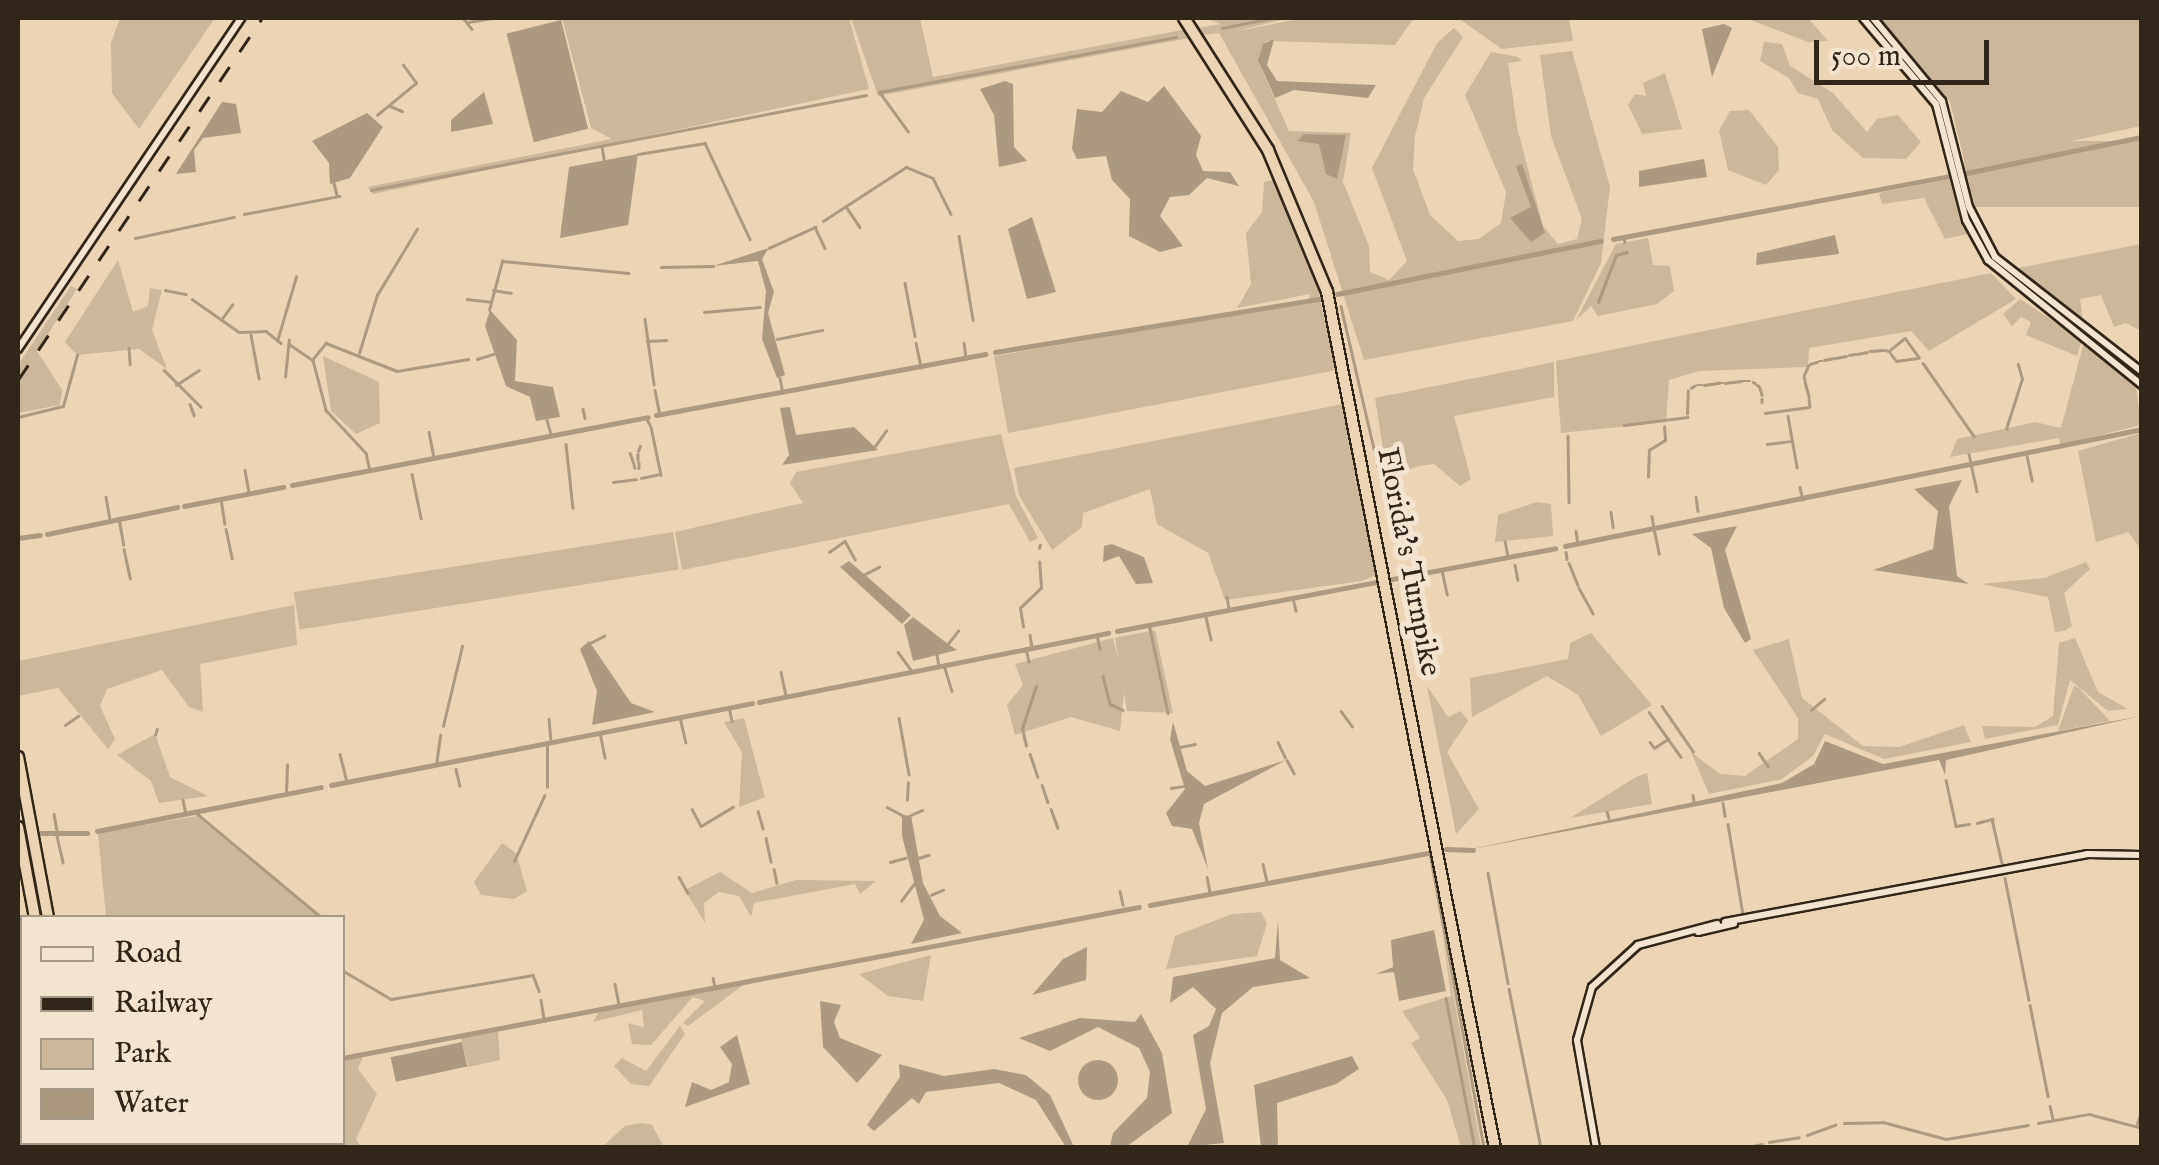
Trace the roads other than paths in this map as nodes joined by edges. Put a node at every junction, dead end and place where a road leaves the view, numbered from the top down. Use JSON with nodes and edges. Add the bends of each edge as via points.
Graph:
{"nodes":[{"id":1,"x":241,"y":18,"type":"edge"},
{"id":2,"x":1187,"y":18,"type":"edge"},
{"id":3,"x":1864,"y":18,"type":"edge"},
{"id":4,"x":1873,"y":18,"type":"edge"},
{"id":5,"x":1928,"y":89,"type":"junction"},
{"id":6,"x":1929,"y":108,"type":"dead end"},
{"id":7,"x":18,"y":349,"type":"edge"},
{"id":8,"x":2142,"y":372,"type":"edge"},
{"id":9,"x":2142,"y":386,"type":"edge"},
{"id":10,"x":18,"y":757,"type":"edge"},
{"id":11,"x":18,"y":827,"type":"edge"},
{"id":12,"x":2142,"y":854,"type":"edge"},
{"id":13,"x":34,"y":915,"type":"edge"},
{"id":14,"x":47,"y":915,"type":"edge"},
{"id":15,"x":1498,"y":1148,"type":"edge"},
{"id":16,"x":1596,"y":1148,"type":"edge"}],
"edges":[{"from":1,"to":7,"type":"main road"},
{"from":2,"to":15,"type":"highway","name":"Florida's Turnpike","via":[[1272,148],[1320,257]]},
{"from":3,"to":5,"type":"main road"},
{"from":4,"to":8,"type":"main road","via":[[1942,101],[1969,207],[1995,257]]},
{"from":5,"to":6,"type":"main road"},
{"from":5,"to":9,"type":"main road","via":[[1983,252],[2011,284],[2118,359]]},
{"from":10,"to":14,"type":"highway"},
{"from":11,"to":13,"type":"highway"},
{"from":12,"to":16,"type":"main road","via":[[2098,852],[1682,933],[1620,955],[1586,998],[1577,1040]]}]}
